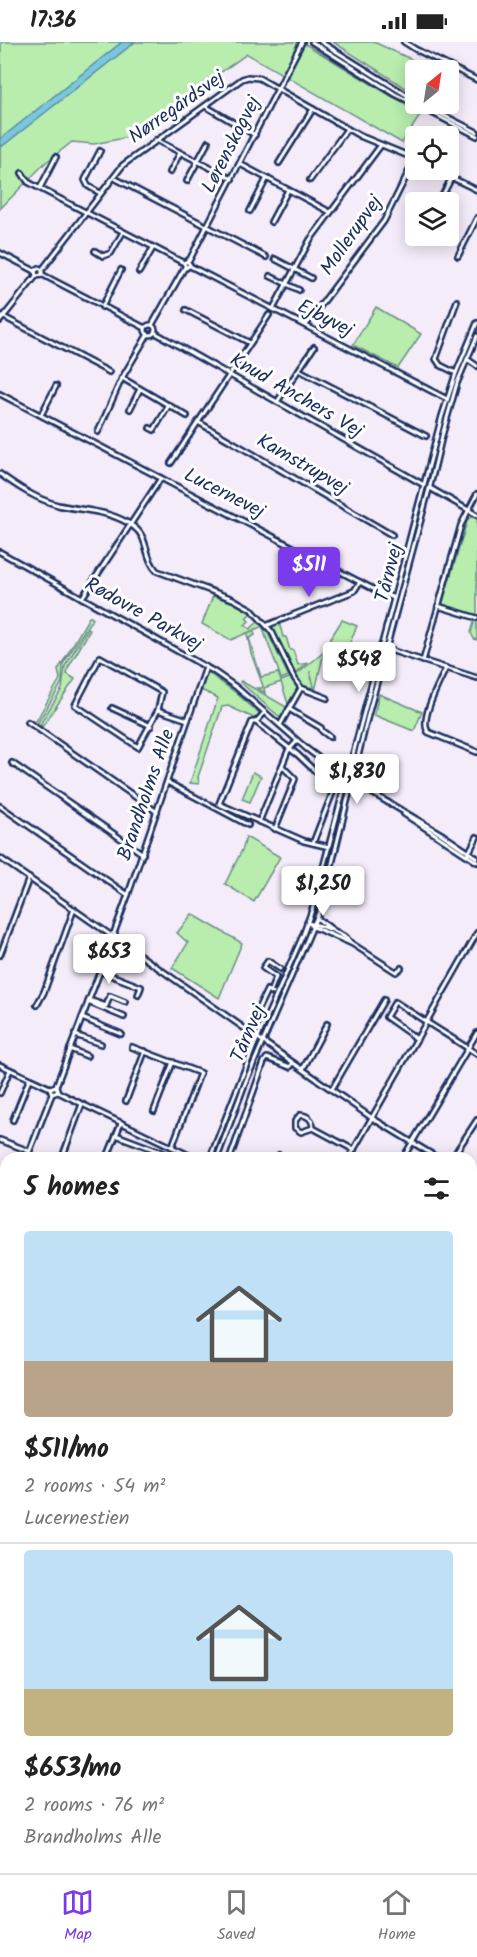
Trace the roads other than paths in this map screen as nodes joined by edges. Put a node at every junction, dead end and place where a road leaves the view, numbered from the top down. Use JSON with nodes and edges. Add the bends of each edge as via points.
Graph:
{"nodes":[{"id":1,"x":302,"y":42,"type":"edge"},
{"id":2,"x":312,"y":42,"type":"edge"},
{"id":3,"x":321,"y":42,"type":"edge"},
{"id":4,"x":404,"y":42,"type":"edge"},
{"id":5,"x":477,"y":80,"type":"edge"},
{"id":6,"x":278,"y":89,"type":"junction"},
{"id":7,"x":405,"y":93,"type":"edge"},
{"id":8,"x":205,"y":106,"type":"junction"},
{"id":9,"x":313,"y":109,"type":"junction"},
{"id":10,"x":440,"y":114,"type":"edge"},
{"id":11,"x":347,"y":129,"type":"junction"},
{"id":12,"x":477,"y":134,"type":"edge"},
{"id":13,"x":255,"y":135,"type":"junction"},
{"id":14,"x":156,"y":140,"type":"junction"},
{"id":15,"x":208,"y":142,"type":"dead end"},
{"id":16,"x":381,"y":145,"type":"junction"},
{"id":17,"x":100,"y":151,"type":"dead end"},
{"id":18,"x":180,"y":153,"type":"junction"},
{"id":19,"x":405,"y":155,"type":"edge"},
{"id":20,"x":56,"y":157,"type":"dead end"},
{"id":21,"x":197,"y":162,"type":"junction"},
{"id":22,"x":279,"y":163,"type":"dead end"},
{"id":23,"x":240,"y":164,"type":"junction"},
{"id":24,"x":170,"y":172,"type":"dead end"},
{"id":25,"x":22,"y":173,"type":"dead end"},
{"id":26,"x":267,"y":178,"type":"junction"},
{"id":27,"x":117,"y":179,"type":"dead end"},
{"id":28,"x":232,"y":179,"type":"junction"},
{"id":29,"x":405,"y":179,"type":"edge"},
{"id":30,"x":310,"y":180,"type":"dead end"},
{"id":31,"x":458,"y":180,"type":"edge"},
{"id":32,"x":187,"y":182,"type":"dead end"},
{"id":33,"x":40,"y":189,"type":"junction"},
{"id":34,"x":288,"y":190,"type":"junction"},
{"id":35,"x":477,"y":190,"type":"edge"},
{"id":36,"x":100,"y":193,"type":"junction"},
{"id":37,"x":250,"y":211,"type":"dead end"},
{"id":38,"x":85,"y":212,"type":"junction"},
{"id":39,"x":330,"y":212,"type":"junction"},
{"id":40,"x":477,"y":218,"type":"edge"},
{"id":41,"x":271,"y":222,"type":"dead end"},
{"id":42,"x":207,"y":226,"type":"junction"},
{"id":43,"x":123,"y":232,"type":"junction"},
{"id":44,"x":153,"y":247,"type":"junction"},
{"id":45,"x":95,"y":251,"type":"dead end"},
{"id":46,"x":0,"y":253,"type":"edge"},
{"id":47,"x":458,"y":256,"type":"dead end"},
{"id":48,"x":266,"y":257,"type":"dead end"},
{"id":49,"x":275,"y":259,"type":"dead end"},
{"id":50,"x":187,"y":264,"type":"junction"},
{"id":51,"x":294,"y":268,"type":"junction"},
{"id":52,"x":42,"y":270,"type":"junction"},
{"id":53,"x":121,"y":270,"type":"dead end"},
{"id":54,"x":35,"y":271,"type":"junction"},
{"id":55,"x":139,"y":272,"type":"dead end"},
{"id":56,"x":42,"y":275,"type":"junction"},
{"id":57,"x":36,"y":276,"type":"junction"},
{"id":58,"x":270,"y":276,"type":"dead end"},
{"id":59,"x":311,"y":278,"type":"dead end"},
{"id":60,"x":286,"y":284,"type":"junction"},
{"id":61,"x":299,"y":291,"type":"dead end"},
{"id":62,"x":457,"y":301,"type":"dead end"},
{"id":63,"x":102,"y":307,"type":"junction"},
{"id":64,"x":273,"y":309,"type":"junction"},
{"id":65,"x":186,"y":310,"type":"dead end"},
{"id":66,"x":269,"y":315,"type":"dead end"},
{"id":67,"x":2,"y":316,"type":"edge"},
{"id":68,"x":0,"y":321,"type":"edge"},
{"id":69,"x":477,"y":323,"type":"edge"},
{"id":70,"x":152,"y":325,"type":"junction"},
{"id":71,"x":305,"y":326,"type":"junction"},
{"id":72,"x":145,"y":328,"type":"junction"},
{"id":73,"x":154,"y":332,"type":"junction"},
{"id":74,"x":147,"y":334,"type":"junction"},
{"id":75,"x":477,"y":336,"type":"edge"},
{"id":76,"x":250,"y":343,"type":"junction"},
{"id":77,"x":314,"y":347,"type":"dead end"},
{"id":78,"x":466,"y":359,"type":"junction"},
{"id":79,"x":477,"y":366,"type":"edge"},
{"id":80,"x":299,"y":370,"type":"junction"},
{"id":81,"x":109,"y":372,"type":"dead end"},
{"id":82,"x":456,"y":373,"type":"junction"},
{"id":83,"x":229,"y":375,"type":"junction"},
{"id":84,"x":122,"y":378,"type":"junction"},
{"id":85,"x":56,"y":387,"type":"dead end"},
{"id":86,"x":140,"y":389,"type":"junction"},
{"id":87,"x":0,"y":394,"type":"edge"},
{"id":88,"x":447,"y":399,"type":"junction"},
{"id":89,"x":278,"y":402,"type":"junction"},
{"id":90,"x":169,"y":405,"type":"junction"},
{"id":91,"x":130,"y":409,"type":"dead end"},
{"id":92,"x":41,"y":415,"type":"junction"},
{"id":93,"x":187,"y":416,"type":"dead end"},
{"id":94,"x":198,"y":422,"type":"junction"},
{"id":95,"x":150,"y":428,"type":"dead end"},
{"id":96,"x":98,"y":432,"type":"dead end"},
{"id":97,"x":426,"y":436,"type":"dead end"},
{"id":98,"x":171,"y":463,"type":"dead end"},
{"id":99,"x":0,"y":474,"type":"edge"},
{"id":100,"x":161,"y":478,"type":"junction"},
{"id":101,"x":424,"y":485,"type":"junction"},
{"id":102,"x":430,"y":488,"type":"junction"},
{"id":103,"x":477,"y":494,"type":"edge"},
{"id":104,"x":468,"y":510,"type":"junction"},
{"id":105,"x":477,"y":514,"type":"edge"},
{"id":106,"x":130,"y":524,"type":"junction"},
{"id":107,"x":392,"y":535,"type":"dead end"},
{"id":108,"x":0,"y":552,"type":"edge"},
{"id":109,"x":360,"y":582,"type":"junction"},
{"id":110,"x":82,"y":598,"type":"junction"},
{"id":111,"x":394,"y":598,"type":"junction"},
{"id":112,"x":438,"y":606,"type":"junction"},
{"id":113,"x":477,"y":618,"type":"edge"},
{"id":114,"x":268,"y":625,"type":"junction"},
{"id":115,"x":380,"y":647,"type":"junction"},
{"id":116,"x":386,"y":649,"type":"junction"},
{"id":117,"x":423,"y":661,"type":"junction"},
{"id":118,"x":206,"y":666,"type":"junction"},
{"id":119,"x":446,"y":668,"type":"junction"},
{"id":120,"x":477,"y":678,"type":"edge"},
{"id":121,"x":301,"y":688,"type":"junction"},
{"id":122,"x":327,"y":698,"type":"dead end"},
{"id":123,"x":112,"y":708,"type":"dead end"},
{"id":124,"x":289,"y":709,"type":"junction"},
{"id":125,"x":158,"y":710,"type":"junction"},
{"id":126,"x":265,"y":712,"type":"junction"},
{"id":127,"x":188,"y":720,"type":"junction"},
{"id":128,"x":28,"y":722,"type":"dead end"},
{"id":129,"x":256,"y":722,"type":"junction"},
{"id":130,"x":280,"y":725,"type":"junction"},
{"id":131,"x":151,"y":726,"type":"junction"},
{"id":132,"x":330,"y":736,"type":"dead end"},
{"id":133,"x":297,"y":741,"type":"junction"},
{"id":134,"x":290,"y":748,"type":"junction"},
{"id":135,"x":477,"y":752,"type":"edge"},
{"id":136,"x":12,"y":763,"type":"dead end"},
{"id":137,"x":282,"y":766,"type":"junction"},
{"id":138,"x":347,"y":776,"type":"junction"},
{"id":139,"x":353,"y":780,"type":"junction"},
{"id":140,"x":167,"y":782,"type":"junction"},
{"id":141,"x":0,"y":806,"type":"edge"},
{"id":142,"x":157,"y":812,"type":"junction"},
{"id":143,"x":259,"y":822,"type":"junction"},
{"id":144,"x":248,"y":825,"type":"dead end"},
{"id":145,"x":275,"y":829,"type":"junction"},
{"id":146,"x":477,"y":837,"type":"edge"},
{"id":147,"x":313,"y":843,"type":"junction"},
{"id":148,"x":329,"y":847,"type":"junction"},
{"id":149,"x":143,"y":854,"type":"junction"},
{"id":150,"x":468,"y":854,"type":"junction"},
{"id":151,"x":0,"y":858,"type":"edge"},
{"id":152,"x":477,"y":860,"type":"edge"},
{"id":153,"x":29,"y":878,"type":"junction"},
{"id":154,"x":128,"y":895,"type":"junction"},
{"id":155,"x":74,"y":909,"type":"junction"},
{"id":156,"x":317,"y":918,"type":"junction"},
{"id":157,"x":307,"y":923,"type":"junction"},
{"id":158,"x":313,"y":926,"type":"junction"},
{"id":159,"x":336,"y":932,"type":"junction"},
{"id":160,"x":114,"y":933,"type":"junction"},
{"id":161,"x":477,"y":933,"type":"edge"},
{"id":162,"x":110,"y":934,"type":"junction"},
{"id":163,"x":117,"y":939,"type":"junction"},
{"id":164,"x":112,"y":940,"type":"junction"},
{"id":165,"x":351,"y":943,"type":"junction"},
{"id":166,"x":0,"y":955,"type":"edge"},
{"id":167,"x":401,"y":968,"type":"dead end"},
{"id":168,"x":280,"y":969,"type":"dead end"},
{"id":169,"x":100,"y":971,"type":"junction"},
{"id":170,"x":138,"y":995,"type":"dead end"},
{"id":171,"x":384,"y":1000,"type":"dead end"},
{"id":172,"x":88,"y":1001,"type":"junction"},
{"id":173,"x":125,"y":1002,"type":"dead end"},
{"id":174,"x":37,"y":1005,"type":"dead end"},
{"id":175,"x":255,"y":1015,"type":"dead end"},
{"id":176,"x":123,"y":1017,"type":"dead end"},
{"id":177,"x":82,"y":1018,"type":"junction"},
{"id":178,"x":426,"y":1022,"type":"junction"},
{"id":179,"x":327,"y":1024,"type":"dead end"},
{"id":180,"x":477,"y":1033,"type":"edge"},
{"id":181,"x":122,"y":1034,"type":"dead end"},
{"id":182,"x":75,"y":1035,"type":"junction"},
{"id":183,"x":257,"y":1038,"type":"junction"},
{"id":184,"x":417,"y":1039,"type":"junction"},
{"id":185,"x":263,"y":1041,"type":"junction"},
{"id":186,"x":101,"y":1044,"type":"dead end"},
{"id":187,"x":132,"y":1047,"type":"dead end"},
{"id":188,"x":468,"y":1048,"type":"junction"},
{"id":189,"x":70,"y":1049,"type":"junction"},
{"id":190,"x":145,"y":1051,"type":"junction"},
{"id":191,"x":477,"y":1054,"type":"edge"},
{"id":192,"x":87,"y":1056,"type":"dead end"},
{"id":193,"x":173,"y":1062,"type":"junction"},
{"id":194,"x":293,"y":1062,"type":"junction"},
{"id":195,"x":0,"y":1065,"type":"edge"},
{"id":196,"x":303,"y":1069,"type":"junction"},
{"id":197,"x":10,"y":1070,"type":"junction"},
{"id":198,"x":30,"y":1079,"type":"junction"},
{"id":199,"x":56,"y":1086,"type":"junction"},
{"id":200,"x":50,"y":1088,"type":"junction"},
{"id":201,"x":332,"y":1089,"type":"junction"},
{"id":202,"x":58,"y":1092,"type":"junction"},
{"id":203,"x":0,"y":1093,"type":"edge"},
{"id":204,"x":52,"y":1094,"type":"junction"},
{"id":205,"x":126,"y":1101,"type":"dead end"},
{"id":206,"x":82,"y":1104,"type":"junction"},
{"id":207,"x":154,"y":1111,"type":"dead end"},
{"id":208,"x":372,"y":1118,"type":"junction"},
{"id":209,"x":13,"y":1120,"type":"dead end"},
{"id":210,"x":477,"y":1120,"type":"edge"},
{"id":211,"x":121,"y":1122,"type":"junction"},
{"id":212,"x":312,"y":1128,"type":"junction"},
{"id":213,"x":116,"y":1135,"type":"junction"},
{"id":214,"x":0,"y":1140,"type":"edge"},
{"id":215,"x":412,"y":1142,"type":"junction"},
{"id":216,"x":172,"y":1147,"type":"junction"},
{"id":217,"x":354,"y":1150,"type":"joint"},
{"id":218,"x":30,"y":1152,"type":"joint"},
{"id":219,"x":64,"y":1152,"type":"edge"},
{"id":220,"x":109,"y":1152,"type":"edge"},
{"id":221,"x":161,"y":1152,"type":"edge"},
{"id":222,"x":180,"y":1152,"type":"edge"},
{"id":223,"x":212,"y":1152,"type":"edge"},
{"id":224,"x":219,"y":1152,"type":"edge"},
{"id":225,"x":232,"y":1152,"type":"edge"},
{"id":226,"x":406,"y":1152,"type":"edge"},
{"id":227,"x":428,"y":1152,"type":"edge"},
{"id":228,"x":456,"y":1152,"type":"edge"}],
"edges":[{"from":1,"to":6,"type":"street","name":"Lørenskogvej"},
{"from":2,"to":12,"type":"street","via":[[395,94]]},
{"from":3,"to":7,"type":"street"},
{"from":4,"to":5,"type":"street"},
{"from":6,"to":8,"type":"street","name":"Nørregårdsvej","via":[[259,78],[248,77]]},
{"from":6,"to":9,"type":"street","name":"Nørregårdsvej"},
{"from":6,"to":13,"type":"street","name":"Lørenskogvej"},
{"from":8,"to":13,"type":"street"},
{"from":8,"to":14,"type":"street","name":"Nørregårdsvej"},
{"from":9,"to":11,"type":"street","name":"Nørregårdsvej"},
{"from":9,"to":22,"type":"street"},
{"from":10,"to":12,"type":"street"},
{"from":11,"to":16,"type":"street","name":"Nørregårdsvej"},
{"from":11,"to":30,"type":"street"},
{"from":13,"to":23,"type":"street","name":"Lørenskogvej"},
{"from":14,"to":18,"type":"street"},
{"from":14,"to":36,"type":"street","name":"Nørregårdsvej","via":[[123,165]]},
{"from":15,"to":21,"type":"street"},
{"from":16,"to":19,"type":"street","name":"Nørregårdsvej"},
{"from":16,"to":39,"type":"street"},
{"from":17,"to":36,"type":"street","via":[[85,180]]},
{"from":18,"to":21,"type":"street"},
{"from":18,"to":24,"type":"street"},
{"from":20,"to":33,"type":"street"},
{"from":21,"to":28,"type":"street"},
{"from":21,"to":32,"type":"street"},
{"from":23,"to":26,"type":"street"},
{"from":23,"to":28,"type":"street","name":"Lørenskogvej"},
{"from":25,"to":33,"type":"street","name":"Ejbyvej"},
{"from":26,"to":34,"type":"street"},
{"from":26,"to":37,"type":"street"},
{"from":27,"to":42,"type":"street"},
{"from":28,"to":42,"type":"street","name":"Lørenskogvej"},
{"from":29,"to":71,"type":"street","name":"Mollerupvej","via":[[384,221]]},
{"from":31,"to":35,"type":"street"},
{"from":33,"to":38,"type":"street","name":"Ejbyvej"},
{"from":34,"to":39,"type":"street"},
{"from":34,"to":41,"type":"street"},
{"from":36,"to":38,"type":"street","name":"Nørregårdsvej"},
{"from":38,"to":43,"type":"street","name":"Ejbyvej"},
{"from":38,"to":52,"type":"street","name":"Nørregårdsvej"},
{"from":39,"to":51,"type":"street"},
{"from":40,"to":47,"type":"street"},
{"from":42,"to":48,"type":"street"},
{"from":42,"to":50,"type":"street","name":"Lørenskogvej"},
{"from":43,"to":44,"type":"street","name":"Ejbyvej"},
{"from":43,"to":45,"type":"street","via":[[111,253]]},
{"from":44,"to":50,"type":"street","name":"Ejbyvej"},
{"from":44,"to":55,"type":"street"},
{"from":46,"to":54,"type":"street"},
{"from":49,"to":51,"type":"street"},
{"from":50,"to":64,"type":"street","name":"Ejbyvej"},
{"from":50,"to":70,"type":"street","name":"Lørenskogvej"},
{"from":51,"to":59,"type":"street"},
{"from":51,"to":60,"type":"street"},
{"from":52,"to":54,"type":"street"},
{"from":52,"to":56,"type":"street"},
{"from":53,"to":63,"type":"street"},
{"from":54,"to":57,"type":"street"},
{"from":56,"to":57,"type":"street"},
{"from":56,"to":63,"type":"street"},
{"from":57,"to":67,"type":"street"},
{"from":58,"to":60,"type":"street"},
{"from":60,"to":61,"type":"street"},
{"from":60,"to":64,"type":"street"},
{"from":62,"to":82,"type":"street","via":[[436,359]]},
{"from":63,"to":72,"type":"street"},
{"from":64,"to":71,"type":"street","name":"Ejbyvej"},
{"from":65,"to":76,"type":"street"},
{"from":66,"to":76,"type":"street"},
{"from":67,"to":68,"type":"street"},
{"from":67,"to":81,"type":"street"},
{"from":69,"to":82,"type":"street","name":"Tårnvej"},
{"from":70,"to":72,"type":"street"},
{"from":70,"to":73,"type":"street"},
{"from":71,"to":88,"type":"street","name":"Ejbyvej"},
{"from":72,"to":74,"type":"street"},
{"from":73,"to":74,"type":"street"},
{"from":73,"to":83,"type":"street","name":"Knud Anchers Vej"},
{"from":74,"to":84,"type":"street"},
{"from":75,"to":78,"type":"street","name":"Tårnvej"},
{"from":76,"to":83,"type":"street"},
{"from":77,"to":80,"type":"street"},
{"from":78,"to":79,"type":"street"},
{"from":78,"to":102,"type":"street","name":"Tårnvej","via":[[451,401]]},
{"from":80,"to":89,"type":"street"},
{"from":80,"to":97,"type":"street"},
{"from":82,"to":88,"type":"street","name":"Tårnvej"},
{"from":83,"to":89,"type":"street","name":"Knud Anchers Vej"},
{"from":83,"to":94,"type":"street"},
{"from":84,"to":86,"type":"street"},
{"from":84,"to":96,"type":"street"},
{"from":85,"to":92,"type":"street"},
{"from":86,"to":90,"type":"street"},
{"from":86,"to":91,"type":"street"},
{"from":87,"to":92,"type":"street","name":"Lucernevej"},
{"from":88,"to":101,"type":"street","name":"Tårnvej"},
{"from":89,"to":101,"type":"street","name":"Knud Anchers Vej"},
{"from":90,"to":93,"type":"street"},
{"from":90,"to":95,"type":"street","via":[[154,430]]},
{"from":92,"to":100,"type":"street","name":"Lucernevej"},
{"from":94,"to":98,"type":"street"},
{"from":94,"to":107,"type":"street","name":"Kamstrupvej"},
{"from":99,"to":106,"type":"street","via":[[43,500],[100,512]]},
{"from":100,"to":106,"type":"street"},
{"from":100,"to":109,"type":"street","name":"Lucernevej"},
{"from":101,"to":102,"type":"street","name":"Knud Anchers Vej"},
{"from":101,"to":111,"type":"street","name":"Tårnvej"},
{"from":102,"to":104,"type":"street","name":"Knud Anchers Vej"},
{"from":102,"to":116,"type":"street","name":"Tårnvej"},
{"from":103,"to":104,"type":"street"},
{"from":104,"to":105,"type":"street","name":"Knud Anchers Vej"},
{"from":104,"to":112,"type":"street"},
{"from":106,"to":110,"type":"street"},
{"from":106,"to":114,"type":"street","via":[[142,537],[147,558],[157,571],[233,599]]},
{"from":108,"to":110,"type":"street","name":"Rødovre Parkvej"},
{"from":109,"to":111,"type":"street","name":"Lucernevej"},
{"from":109,"to":114,"type":"street","via":[[354,591]]},
{"from":110,"to":118,"type":"street","name":"Rødovre Parkvej"},
{"from":111,"to":115,"type":"street","name":"Tårnvej"},
{"from":112,"to":113,"type":"street"},
{"from":112,"to":117,"type":"street"},
{"from":114,"to":121,"type":"street"},
{"from":115,"to":116,"type":"street"},
{"from":115,"to":138,"type":"street","name":"Tårnvej"},
{"from":116,"to":117,"type":"street"},
{"from":116,"to":139,"type":"street","name":"Tårnvej"},
{"from":117,"to":119,"type":"street"},
{"from":118,"to":126,"type":"street","name":"Rødovre Parkvej"},
{"from":118,"to":127,"type":"street","name":"Brandholms Alle"},
{"from":119,"to":120,"type":"street"},
{"from":119,"to":135,"type":"street","via":[[425,728]]},
{"from":121,"to":122,"type":"street"},
{"from":121,"to":124,"type":"street"},
{"from":123,"to":131,"type":"street"},
{"from":124,"to":130,"type":"street"},
{"from":124,"to":132,"type":"street"},
{"from":125,"to":127,"type":"street"},
{"from":125,"to":131,"type":"street"},
{"from":125,"to":131,"type":"street","via":[[162,692],[100,657],[75,705],[138,747]]},
{"from":126,"to":129,"type":"street"},
{"from":126,"to":130,"type":"street","name":"Rødovre Parkvej"},
{"from":127,"to":140,"type":"street","name":"Brandholms Alle"},
{"from":128,"to":142,"type":"street"},
{"from":129,"to":134,"type":"street"},
{"from":129,"to":143,"type":"street","via":[[252,722],[219,804]]},
{"from":130,"to":133,"type":"street","name":"Rødovre Parkvej"},
{"from":133,"to":134,"type":"street"},
{"from":133,"to":138,"type":"street","name":"Rødovre Parkvej"},
{"from":134,"to":137,"type":"street"},
{"from":134,"to":147,"type":"street","via":[[334,789]]},
{"from":136,"to":149,"type":"street"},
{"from":137,"to":143,"type":"street"},
{"from":137,"to":145,"type":"street","via":[[296,779]]},
{"from":138,"to":139,"type":"street","name":"Rødovre Parkvej"},
{"from":138,"to":148,"type":"street","name":"Tårnvej"},
{"from":139,"to":150,"type":"street","name":"Rødovre Parkvej"},
{"from":139,"to":156,"type":"street","name":"Tårnvej"},
{"from":140,"to":142,"type":"street","name":"Brandholms Alle"},
{"from":140,"to":144,"type":"street"},
{"from":141,"to":154,"type":"street"},
{"from":142,"to":149,"type":"street","name":"Brandholms Alle"},
{"from":143,"to":145,"type":"street"},
{"from":145,"to":147,"type":"street"},
{"from":146,"to":150,"type":"street"},
{"from":147,"to":148,"type":"street"},
{"from":148,"to":157,"type":"street","name":"Tårnvej"},
{"from":149,"to":154,"type":"street","name":"Brandholms Alle"},
{"from":150,"to":152,"type":"street","name":"Rødovre Parkvej"},
{"from":151,"to":153,"type":"street"},
{"from":153,"to":155,"type":"street"},
{"from":153,"to":166,"type":"street"},
{"from":154,"to":160,"type":"street","name":"Brandholms Alle"},
{"from":155,"to":162,"type":"street"},
{"from":155,"to":174,"type":"street"},
{"from":156,"to":158,"type":"street","name":"Tårnvej"},
{"from":156,"to":159,"type":"street"},
{"from":157,"to":158,"type":"street"},
{"from":157,"to":183,"type":"street","name":"Tårnvej"},
{"from":158,"to":159,"type":"street"},
{"from":158,"to":165,"type":"street"},
{"from":158,"to":185,"type":"street","name":"Tårnvej"},
{"from":159,"to":165,"type":"street"},
{"from":160,"to":162,"type":"street"},
{"from":160,"to":163,"type":"street"},
{"from":161,"to":178,"type":"street"},
{"from":162,"to":164,"type":"street"},
{"from":163,"to":164,"type":"street"},
{"from":163,"to":183,"type":"street"},
{"from":164,"to":169,"type":"street"},
{"from":165,"to":167,"type":"street","via":[[396,972]]},
{"from":168,"to":175,"type":"street","name":"Tårnvej","via":[[268,961],[263,968],[276,977],[272,992],[267,990]]},
{"from":169,"to":170,"type":"street","via":[[141,987]]},
{"from":169,"to":172,"type":"street"},
{"from":171,"to":201,"type":"street"},
{"from":172,"to":173,"type":"street","via":[[106,1006],[110,996]]},
{"from":172,"to":176,"type":"street"},
{"from":172,"to":177,"type":"street"},
{"from":177,"to":181,"type":"street"},
{"from":177,"to":182,"type":"street"},
{"from":178,"to":184,"type":"street"},
{"from":178,"to":184,"type":"street","via":[[395,1002],[390,1008],[386,1017]]},
{"from":178,"to":188,"type":"street"},
{"from":179,"to":196,"type":"street"},
{"from":180,"to":188,"type":"street"},
{"from":182,"to":186,"type":"street"},
{"from":182,"to":189,"type":"street"},
{"from":183,"to":185,"type":"street"},
{"from":183,"to":223,"type":"street","name":"Tårnvej"},
{"from":184,"to":208,"type":"street"},
{"from":185,"to":194,"type":"street"},
{"from":185,"to":224,"type":"street","name":"Tårnvej"},
{"from":187,"to":190,"type":"street"},
{"from":188,"to":191,"type":"street"},
{"from":188,"to":215,"type":"street"},
{"from":189,"to":192,"type":"street"},
{"from":189,"to":199,"type":"street"},
{"from":190,"to":193,"type":"street"},
{"from":190,"to":205,"type":"street"},
{"from":193,"to":207,"type":"street"},
{"from":193,"to":216,"type":"street","via":[[200,1073]]},
{"from":194,"to":196,"type":"street"},
{"from":194,"to":225,"type":"street","via":[[290,1067],[267,1059],[264,1062]]},
{"from":195,"to":197,"type":"street"},
{"from":196,"to":201,"type":"street"},
{"from":197,"to":198,"type":"street"},
{"from":197,"to":203,"type":"street"},
{"from":198,"to":200,"type":"street"},
{"from":198,"to":209,"type":"street"},
{"from":199,"to":200,"type":"street"},
{"from":199,"to":202,"type":"street"},
{"from":200,"to":204,"type":"street"},
{"from":201,"to":208,"type":"street"},
{"from":202,"to":204,"type":"street"},
{"from":202,"to":206,"type":"street"},
{"from":204,"to":218,"type":"street"},
{"from":206,"to":211,"type":"street"},
{"from":206,"to":219,"type":"street"},
{"from":208,"to":215,"type":"street"},
{"from":208,"to":217,"type":"street"},
{"from":210,"to":228,"type":"street"},
{"from":211,"to":213,"type":"street"},
{"from":211,"to":216,"type":"street"},
{"from":212,"to":212,"type":"street","via":[[311,1120],[304,1115],[295,1121],[295,1128],[301,1132]]},
{"from":212,"to":217,"type":"street"},
{"from":213,"to":220,"type":"street"},
{"from":213,"to":221,"type":"street"},
{"from":214,"to":218,"type":"street"},
{"from":215,"to":226,"type":"street"},
{"from":215,"to":227,"type":"street"},
{"from":216,"to":222,"type":"street"}]}
